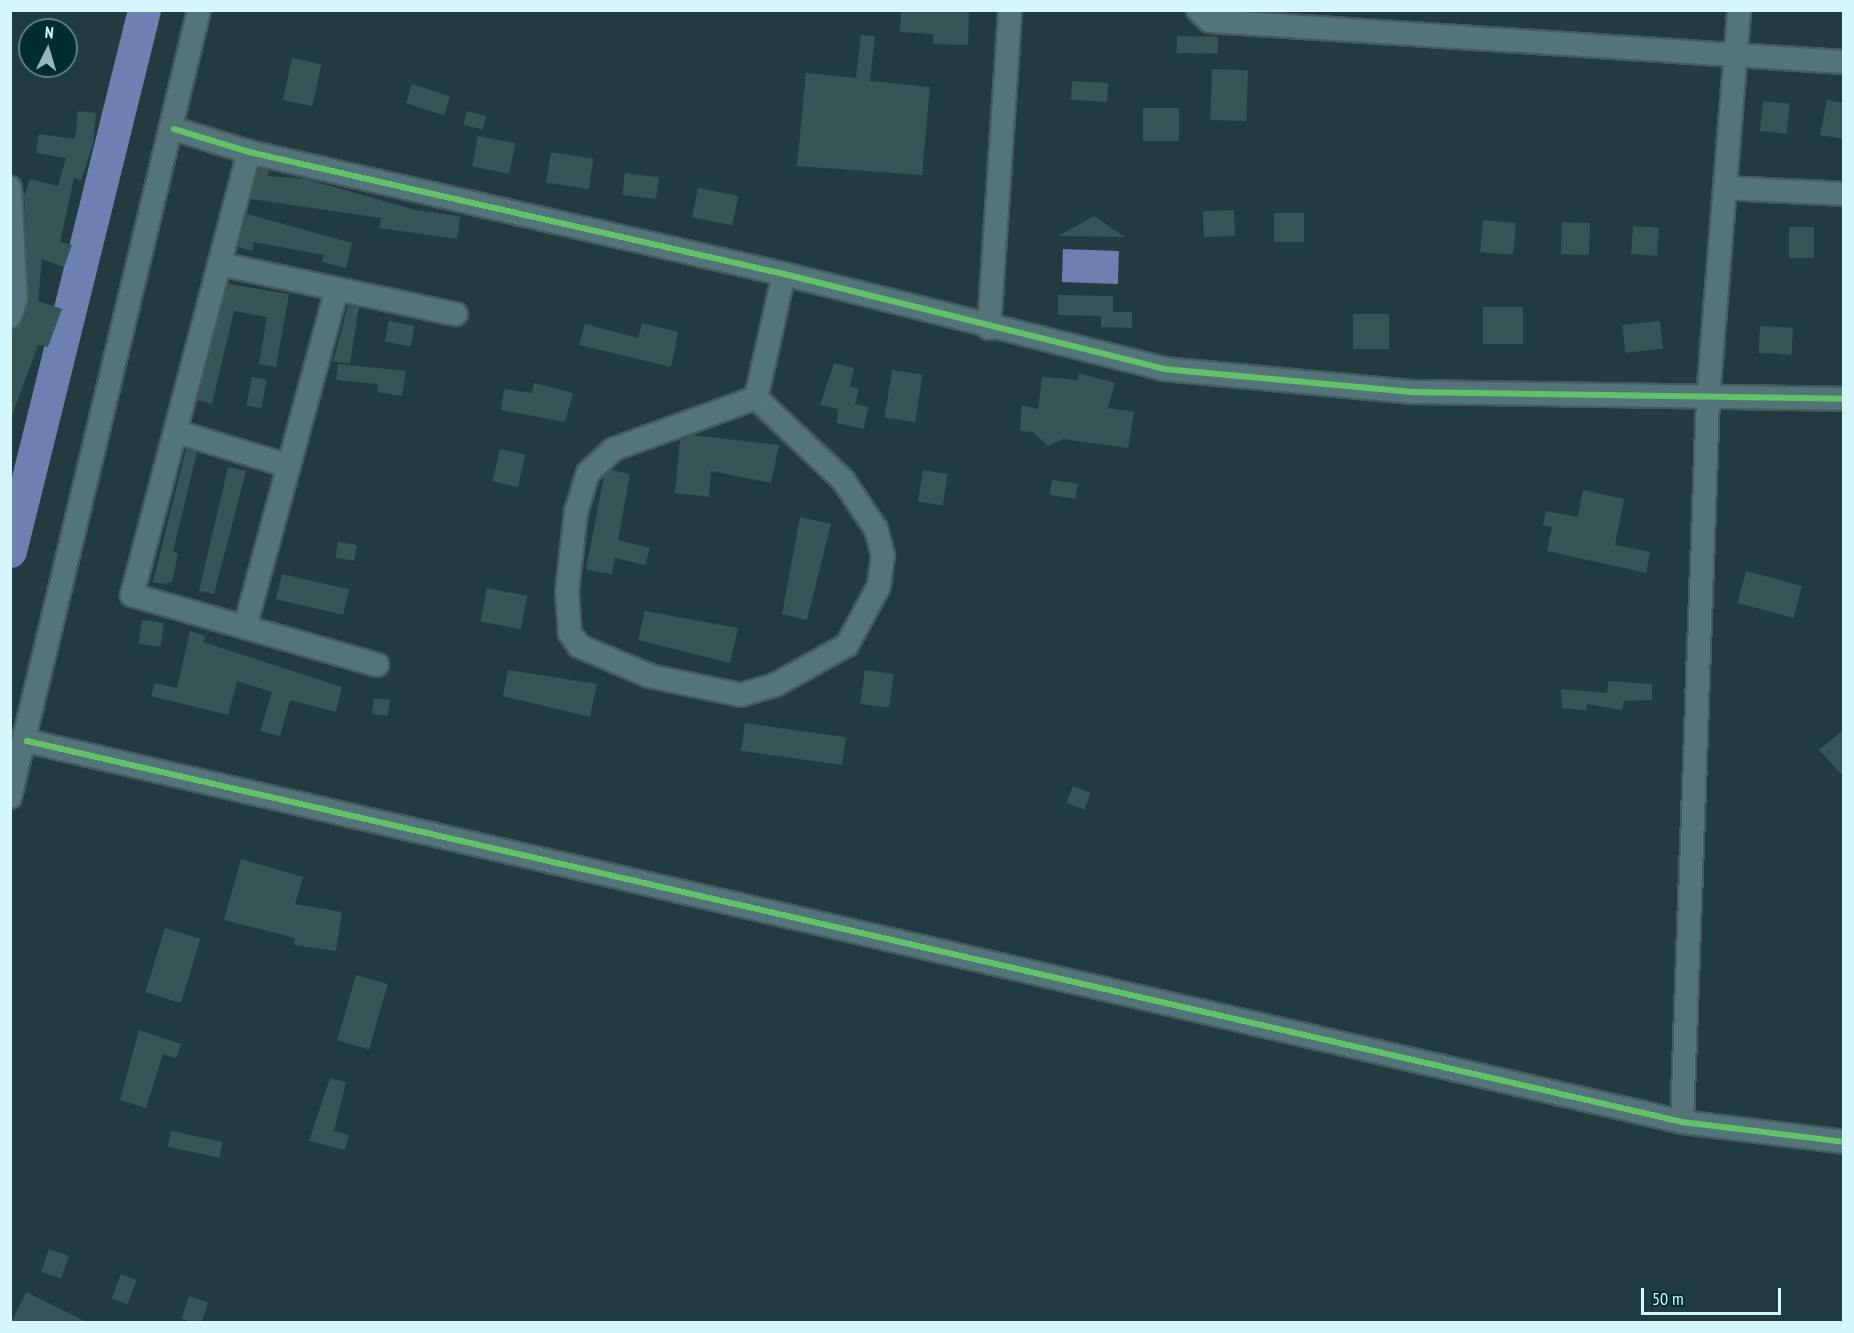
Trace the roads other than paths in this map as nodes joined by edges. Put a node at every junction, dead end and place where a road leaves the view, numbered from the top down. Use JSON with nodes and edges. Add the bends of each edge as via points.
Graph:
{"nodes":[{"id":1,"x":199,"y":10,"type":"edge"},
{"id":2,"x":1010,"y":10,"type":"edge"},
{"id":3,"x":1198,"y":10,"type":"edge"},
{"id":4,"x":1739,"y":10,"type":"edge"},
{"id":5,"x":1737,"y":58,"type":"junction"},
{"id":6,"x":1844,"y":62,"type":"edge"},
{"id":7,"x":174,"y":129,"type":"junction"},
{"id":8,"x":249,"y":152,"type":"junction"},
{"id":9,"x":10,"y":188,"type":"edge"},
{"id":10,"x":1727,"y":188,"type":"junction"},
{"id":11,"x":1844,"y":195,"type":"edge"},
{"id":12,"x":220,"y":264,"type":"junction"},
{"id":13,"x":783,"y":274,"type":"junction"},
{"id":14,"x":337,"y":289,"type":"junction"},
{"id":15,"x":456,"y":314,"type":"dead end"},
{"id":16,"x":10,"y":317,"type":"edge"},
{"id":17,"x":990,"y":328,"type":"junction"},
{"id":18,"x":756,"y":398,"type":"junction"},
{"id":19,"x":1708,"y":398,"type":"junction"},
{"id":20,"x":1844,"y":399,"type":"edge"},
{"id":21,"x":177,"y":432,"type":"junction"},
{"id":22,"x":290,"y":466,"type":"junction"},
{"id":23,"x":245,"y":627,"type":"junction"},
{"id":24,"x":377,"y":665,"type":"dead end"},
{"id":25,"x":27,"y":741,"type":"junction"},
{"id":26,"x":10,"y":797,"type":"edge"},
{"id":27,"x":1682,"y":1122,"type":"junction"},
{"id":28,"x":1844,"y":1142,"type":"edge"}],
"edges":[{"from":1,"to":7,"type":"street"},
{"from":2,"to":17,"type":"street"},
{"from":3,"to":5,"type":"street","via":[[1210,21]]},
{"from":4,"to":5,"type":"street"},
{"from":5,"to":6,"type":"street"},
{"from":5,"to":10,"type":"street"},
{"from":7,"to":8,"type":"street"},
{"from":7,"to":25,"type":"street"},
{"from":8,"to":12,"type":"street"},
{"from":8,"to":13,"type":"street"},
{"from":9,"to":16,"type":"street","via":[[16,298]]},
{"from":10,"to":11,"type":"street"},
{"from":10,"to":19,"type":"street"},
{"from":12,"to":14,"type":"street"},
{"from":12,"to":21,"type":"street"},
{"from":13,"to":17,"type":"street"},
{"from":13,"to":18,"type":"street"},
{"from":14,"to":15,"type":"street"},
{"from":14,"to":22,"type":"street"},
{"from":17,"to":19,"type":"street","via":[[1164,369],[1247,379],[1412,392]]},
{"from":18,"to":18,"type":"street","via":[[843,480],[876,529],[882,556],[879,586],[847,645],[775,685],[741,694],[650,676],[579,646],[570,633],[567,592],[576,512],[588,473],[614,449]]},
{"from":19,"to":20,"type":"street"},
{"from":19,"to":27,"type":"street"},
{"from":21,"to":22,"type":"street"},
{"from":21,"to":23,"type":"street","via":[[132,595]]},
{"from":22,"to":23,"type":"street"},
{"from":23,"to":24,"type":"street"},
{"from":25,"to":26,"type":"street"},
{"from":25,"to":27,"type":"street"},
{"from":27,"to":28,"type":"street"}]}
